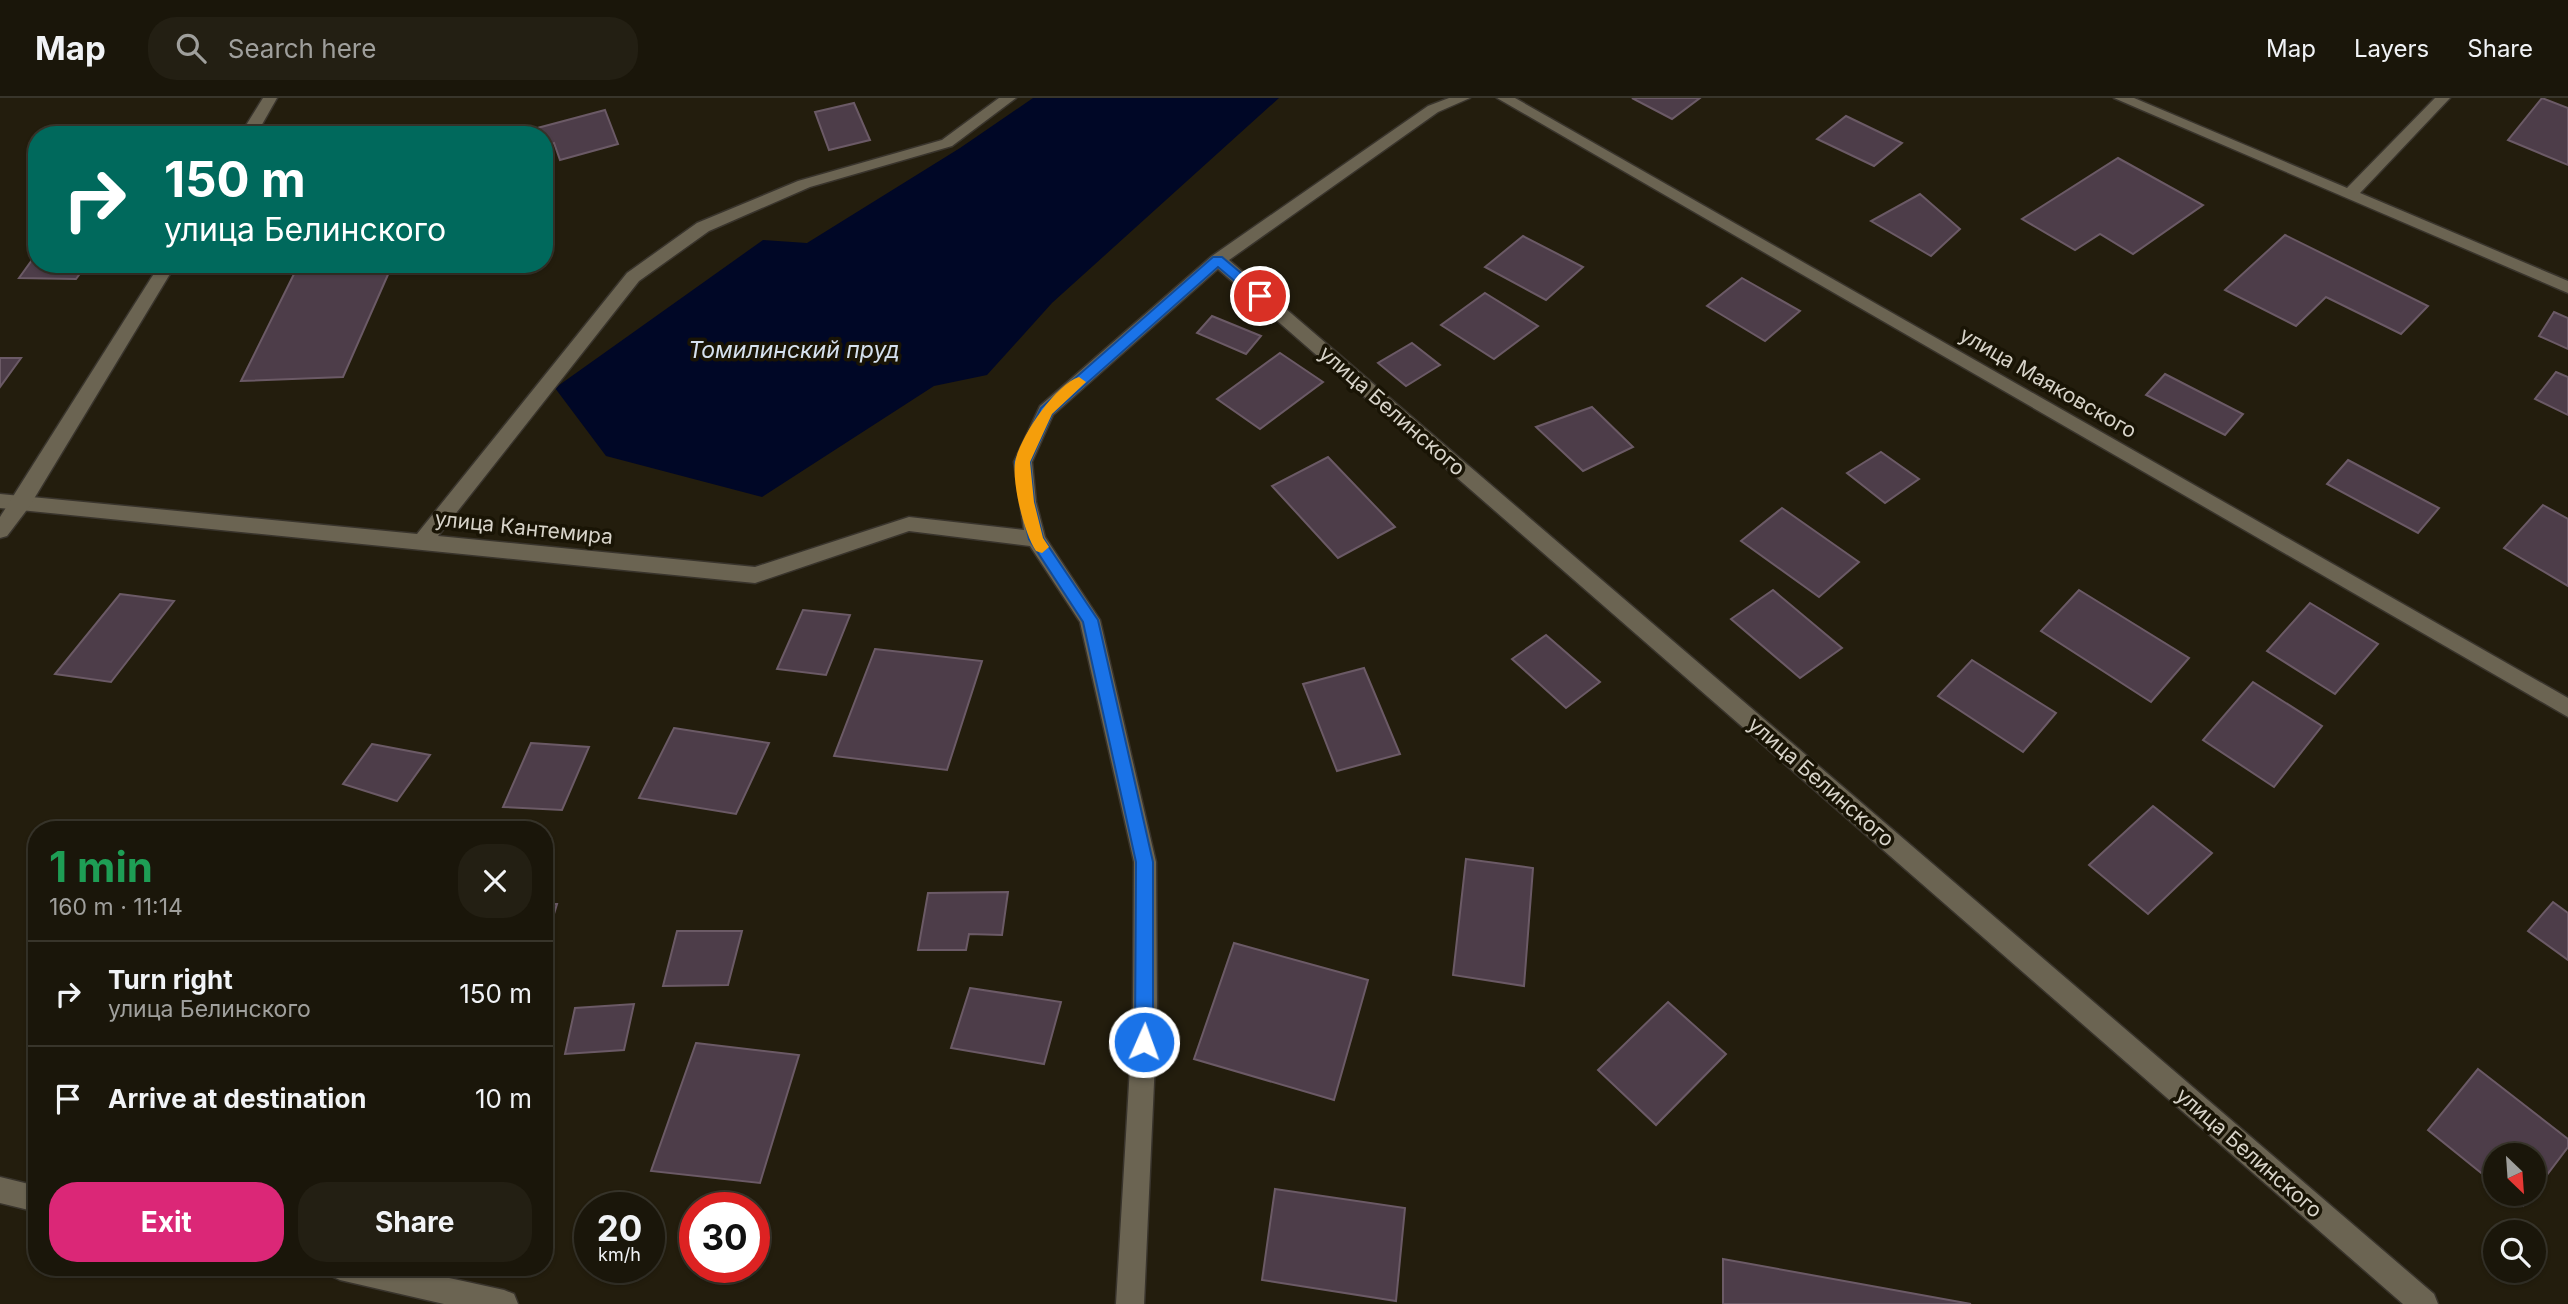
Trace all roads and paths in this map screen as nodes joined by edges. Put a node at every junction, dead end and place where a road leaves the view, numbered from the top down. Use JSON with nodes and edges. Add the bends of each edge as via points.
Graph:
{"nodes":[{"id":1,"x":270,"y":98,"type":"edge"},
{"id":2,"x":1009,"y":98,"type":"edge"},
{"id":3,"x":1463,"y":98,"type":"edge"},
{"id":4,"x":1504,"y":98,"type":"edge"},
{"id":5,"x":2121,"y":98,"type":"edge"},
{"id":6,"x":2443,"y":98,"type":"edge"},
{"id":7,"x":253,"y":126,"type":"edge"},
{"id":8,"x":2349,"y":195,"type":"junction"},
{"id":9,"x":1218,"y":260,"type":"junction"},
{"id":10,"x":162,"y":273,"type":"edge"},
{"id":11,"x":2568,"y":287,"type":"edge"},
{"id":12,"x":0,"y":501,"type":"edge"},
{"id":13,"x":22,"y":502,"type":"junction"},
{"id":14,"x":0,"y":531,"type":"edge"},
{"id":15,"x":1036,"y":539,"type":"junction"},
{"id":16,"x":423,"y":541,"type":"junction"},
{"id":17,"x":2568,"y":708,"type":"edge"},
{"id":18,"x":0,"y":1190,"type":"edge"},
{"id":19,"x":28,"y":1197,"type":"edge"},
{"id":20,"x":380,"y":1276,"type":"edge"},
{"id":21,"x":504,"y":1304,"type":"edge"},
{"id":22,"x":1130,"y":1304,"type":"edge"},
{"id":23,"x":2424,"y":1304,"type":"edge"}],
"edges":[{"from":1,"to":7,"type":"street"},
{"from":2,"to":16,"type":"street","via":[[947,143],[804,184],[704,226],[633,277]]},
{"from":3,"to":9,"type":"street","via":[[1433,108]]},
{"from":4,"to":17,"type":"street","name":"улица Маяковского"},
{"from":5,"to":8,"type":"street"},
{"from":6,"to":8,"type":"street"},
{"from":8,"to":11,"type":"street"},
{"from":9,"to":15,"type":"street","via":[[1046,411],[1023,462]]},
{"from":9,"to":23,"type":"street","name":"улица Белинского"},
{"from":10,"to":13,"type":"street"},
{"from":12,"to":13,"type":"street","name":"улица Кантемира"},
{"from":13,"to":14,"type":"street"},
{"from":13,"to":16,"type":"street","name":"улица Кантемира"},
{"from":15,"to":16,"type":"street","name":"улица Кантемира","via":[[909,524],[755,575]]},
{"from":15,"to":22,"type":"street","via":[[1090,620],[1145,862],[1145,1016]]},
{"from":18,"to":19,"type":"street"},
{"from":20,"to":21,"type":"street"}]}
